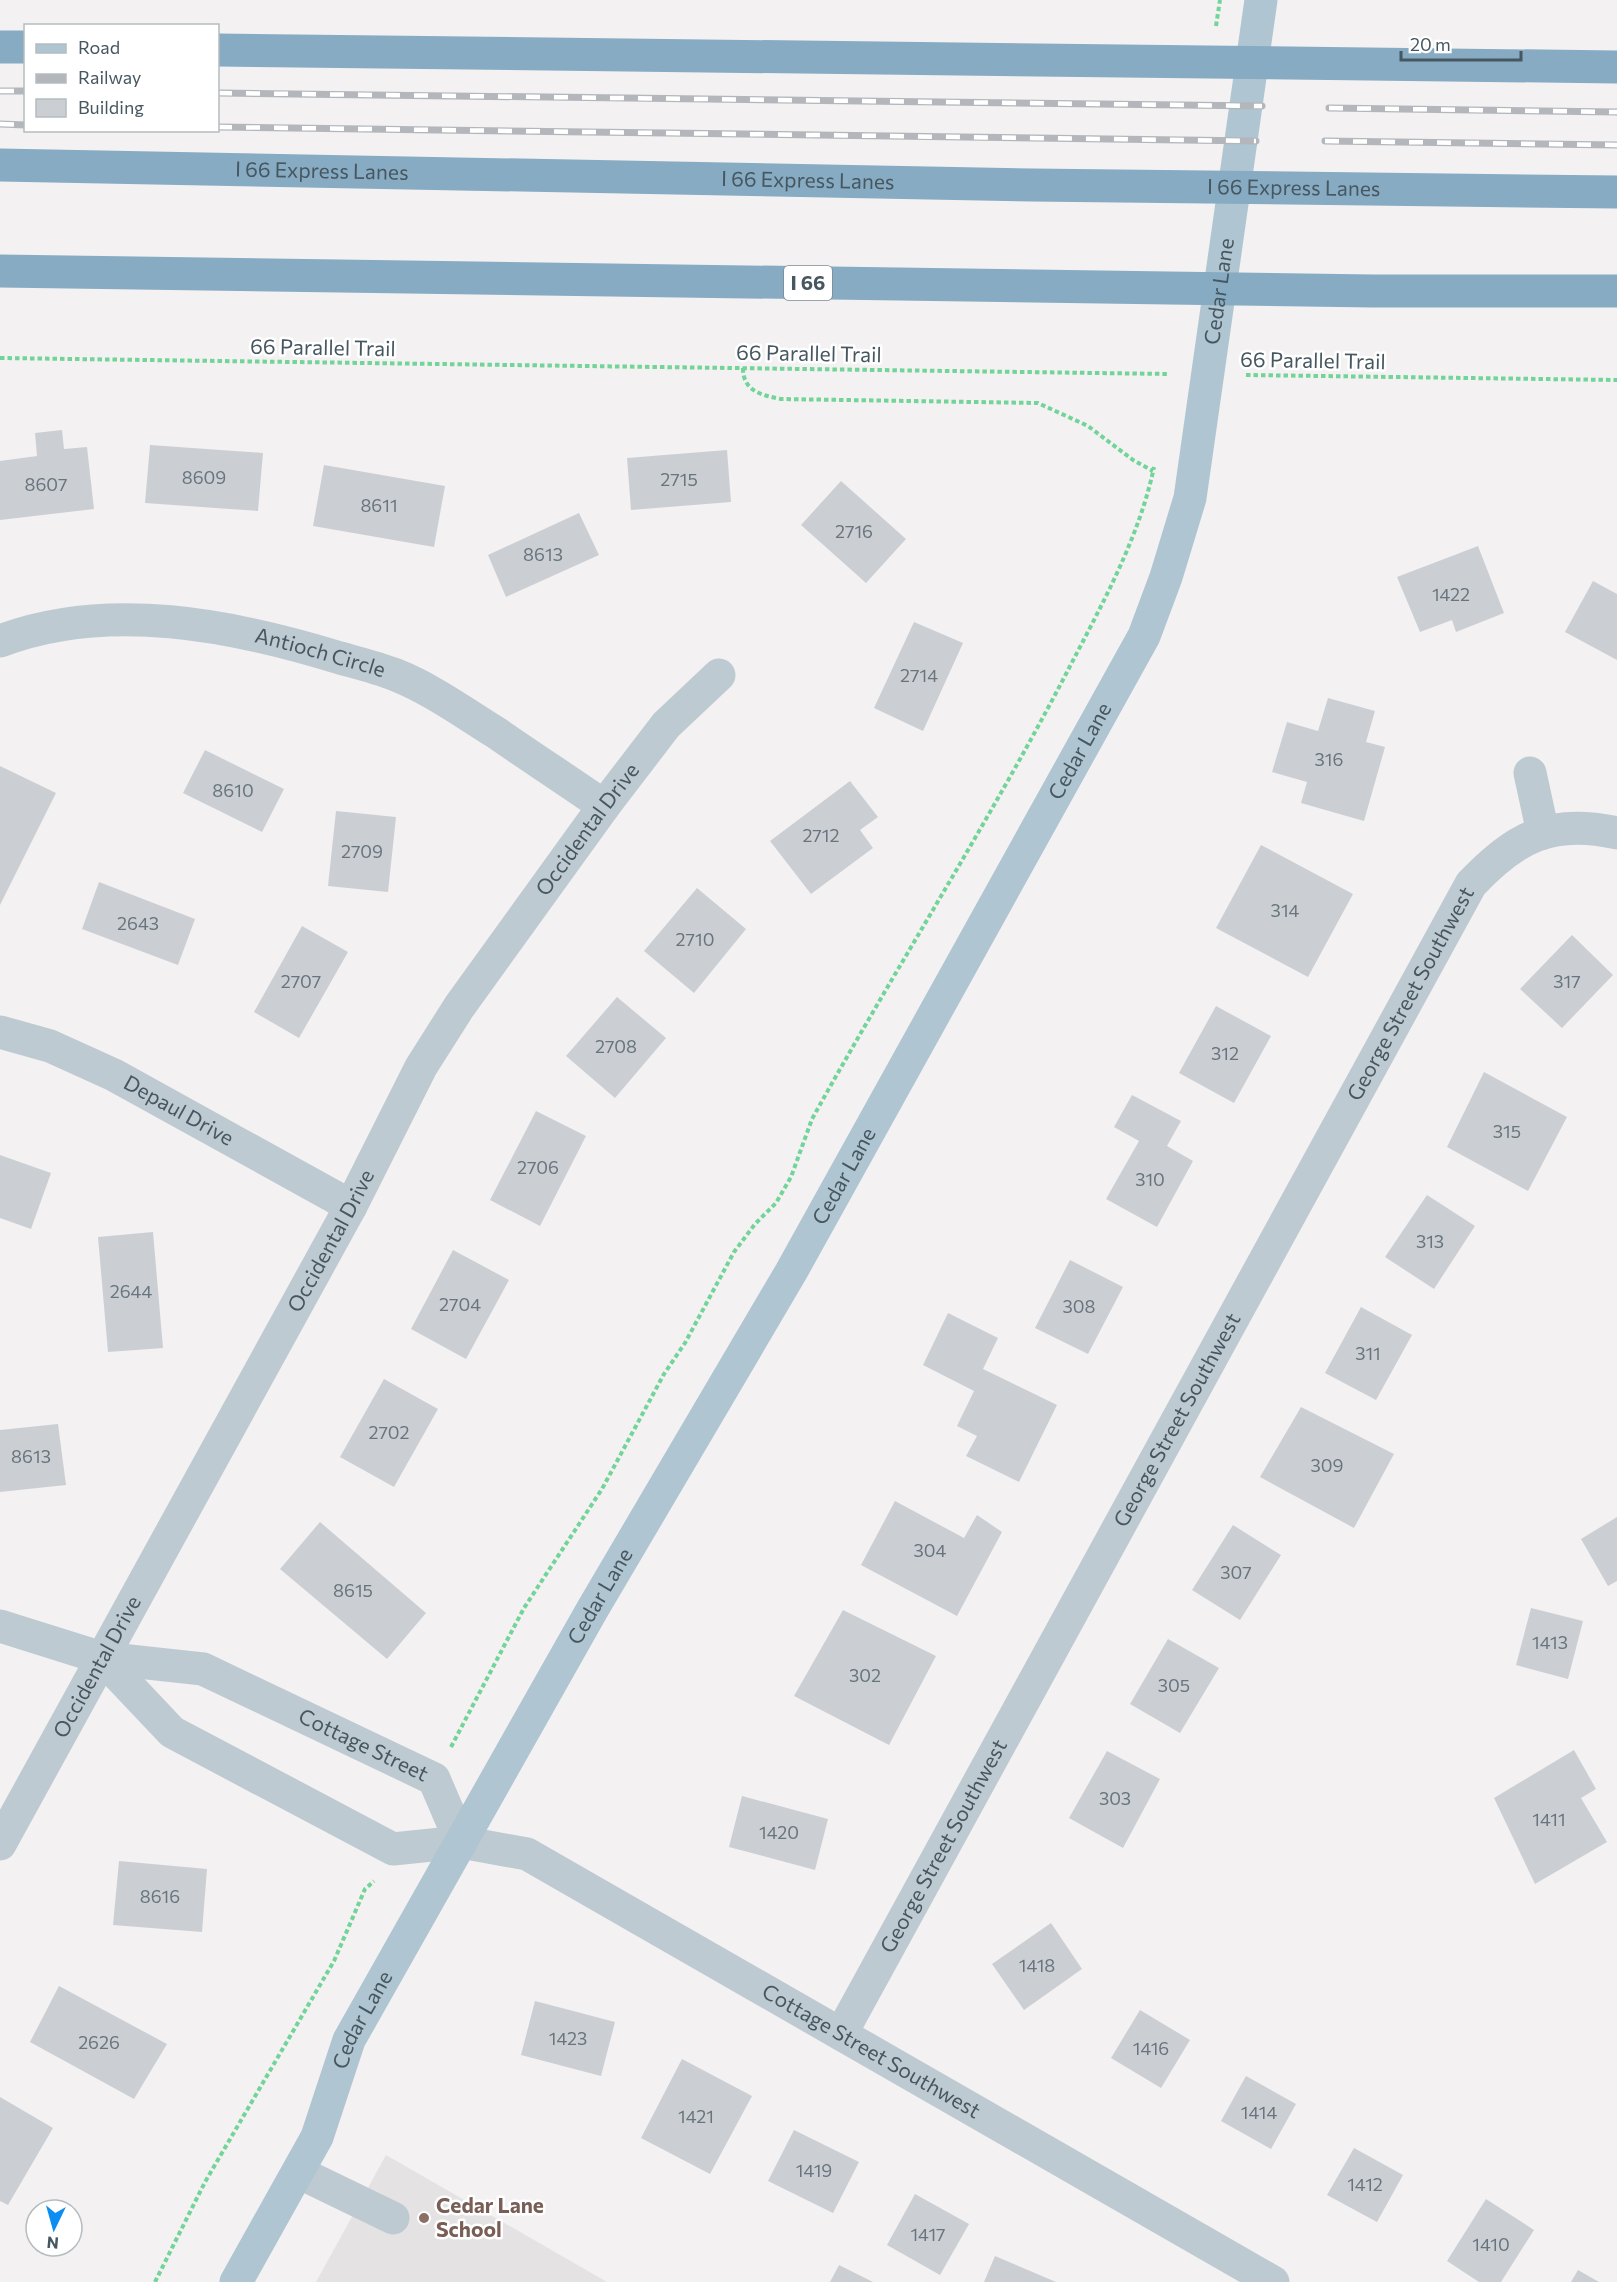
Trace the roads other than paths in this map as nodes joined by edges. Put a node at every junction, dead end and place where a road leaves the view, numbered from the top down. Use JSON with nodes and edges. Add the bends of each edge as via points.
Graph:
{"nodes":[{"id":1,"x":1261,"y":0,"type":"edge"},
{"id":2,"x":0,"y":47,"type":"edge"},
{"id":3,"x":24,"y":47,"type":"edge"},
{"id":4,"x":219,"y":50,"type":"edge"},
{"id":5,"x":1617,"y":67,"type":"edge"},
{"id":6,"x":0,"y":165,"type":"edge"},
{"id":7,"x":1617,"y":192,"type":"edge"},
{"id":8,"x":0,"y":271,"type":"edge"},
{"id":9,"x":1617,"y":291,"type":"edge"},
{"id":10,"x":0,"y":641,"type":"edge"},
{"id":11,"x":719,"y":675,"type":"dead end"},
{"id":12,"x":1530,"y":772,"type":"dead end"},
{"id":13,"x":604,"y":806,"type":"junction"},
{"id":14,"x":1544,"y":833,"type":"junction"},
{"id":15,"x":1617,"y":833,"type":"edge"},
{"id":16,"x":0,"y":1032,"type":"edge"},
{"id":17,"x":351,"y":1206,"type":"junction"},
{"id":18,"x":0,"y":1626,"type":"edge"},
{"id":19,"x":102,"y":1658,"type":"junction"},
{"id":20,"x":461,"y":1842,"type":"junction"},
{"id":21,"x":0,"y":1844,"type":"edge"},
{"id":22,"x":841,"y":2034,"type":"junction"},
{"id":23,"x":298,"y":2172,"type":"junction"},
{"id":24,"x":393,"y":2218,"type":"dead end"},
{"id":25,"x":236,"y":2282,"type":"edge"},
{"id":26,"x":1273,"y":2282,"type":"edge"}],
"edges":[{"from":1,"to":20,"type":"main road","name":"Cedar Lane","via":[[1190,498],[1166,577],[1138,646],[791,1272]]},
{"from":2,"to":3,"type":"highway"},
{"from":4,"to":5,"type":"highway"},
{"from":6,"to":7,"type":"highway","name":"I 66 Express Lanes"},
{"from":8,"to":9,"type":"highway","number":"I 66"},
{"from":10,"to":13,"type":"street","name":"Antioch Circle","via":[[24,632],[89,620],[172,622],[231,629],[306,647],[397,675],[453,704]]},
{"from":11,"to":13,"type":"street","name":"Occidental Drive","via":[[666,725]]},
{"from":12,"to":14,"type":"street"},
{"from":13,"to":17,"type":"street","name":"Occidental Drive","via":[[459,1007],[421,1067]]},
{"from":14,"to":15,"type":"street","name":"George Street Southwest","via":[[1596,828]]},
{"from":14,"to":22,"type":"street","name":"George Street Southwest","via":[[1497,857],[1471,884]]},
{"from":16,"to":17,"type":"street","name":"Depaul Drive","via":[[50,1046],[114,1075]]},
{"from":17,"to":19,"type":"street","name":"Occidental Drive"},
{"from":18,"to":19,"type":"street","name":"Cottage Street"},
{"from":19,"to":20,"type":"street","name":"Cottage Street","via":[[172,1732],[393,1849]]},
{"from":19,"to":20,"type":"street","name":"Cottage Street","via":[[203,1669],[434,1779]]},
{"from":19,"to":21,"type":"street","name":"Occidental Drive"},
{"from":20,"to":22,"type":"street","name":"Cottage Street Southwest","via":[[527,1854]]},
{"from":20,"to":23,"type":"main road","name":"Cedar Lane","via":[[349,2040],[317,2137]]},
{"from":22,"to":26,"type":"street","name":"Cottage Street Southwest"},
{"from":23,"to":24,"type":"street"},
{"from":23,"to":25,"type":"main road","name":"Cedar Lane"}]}
